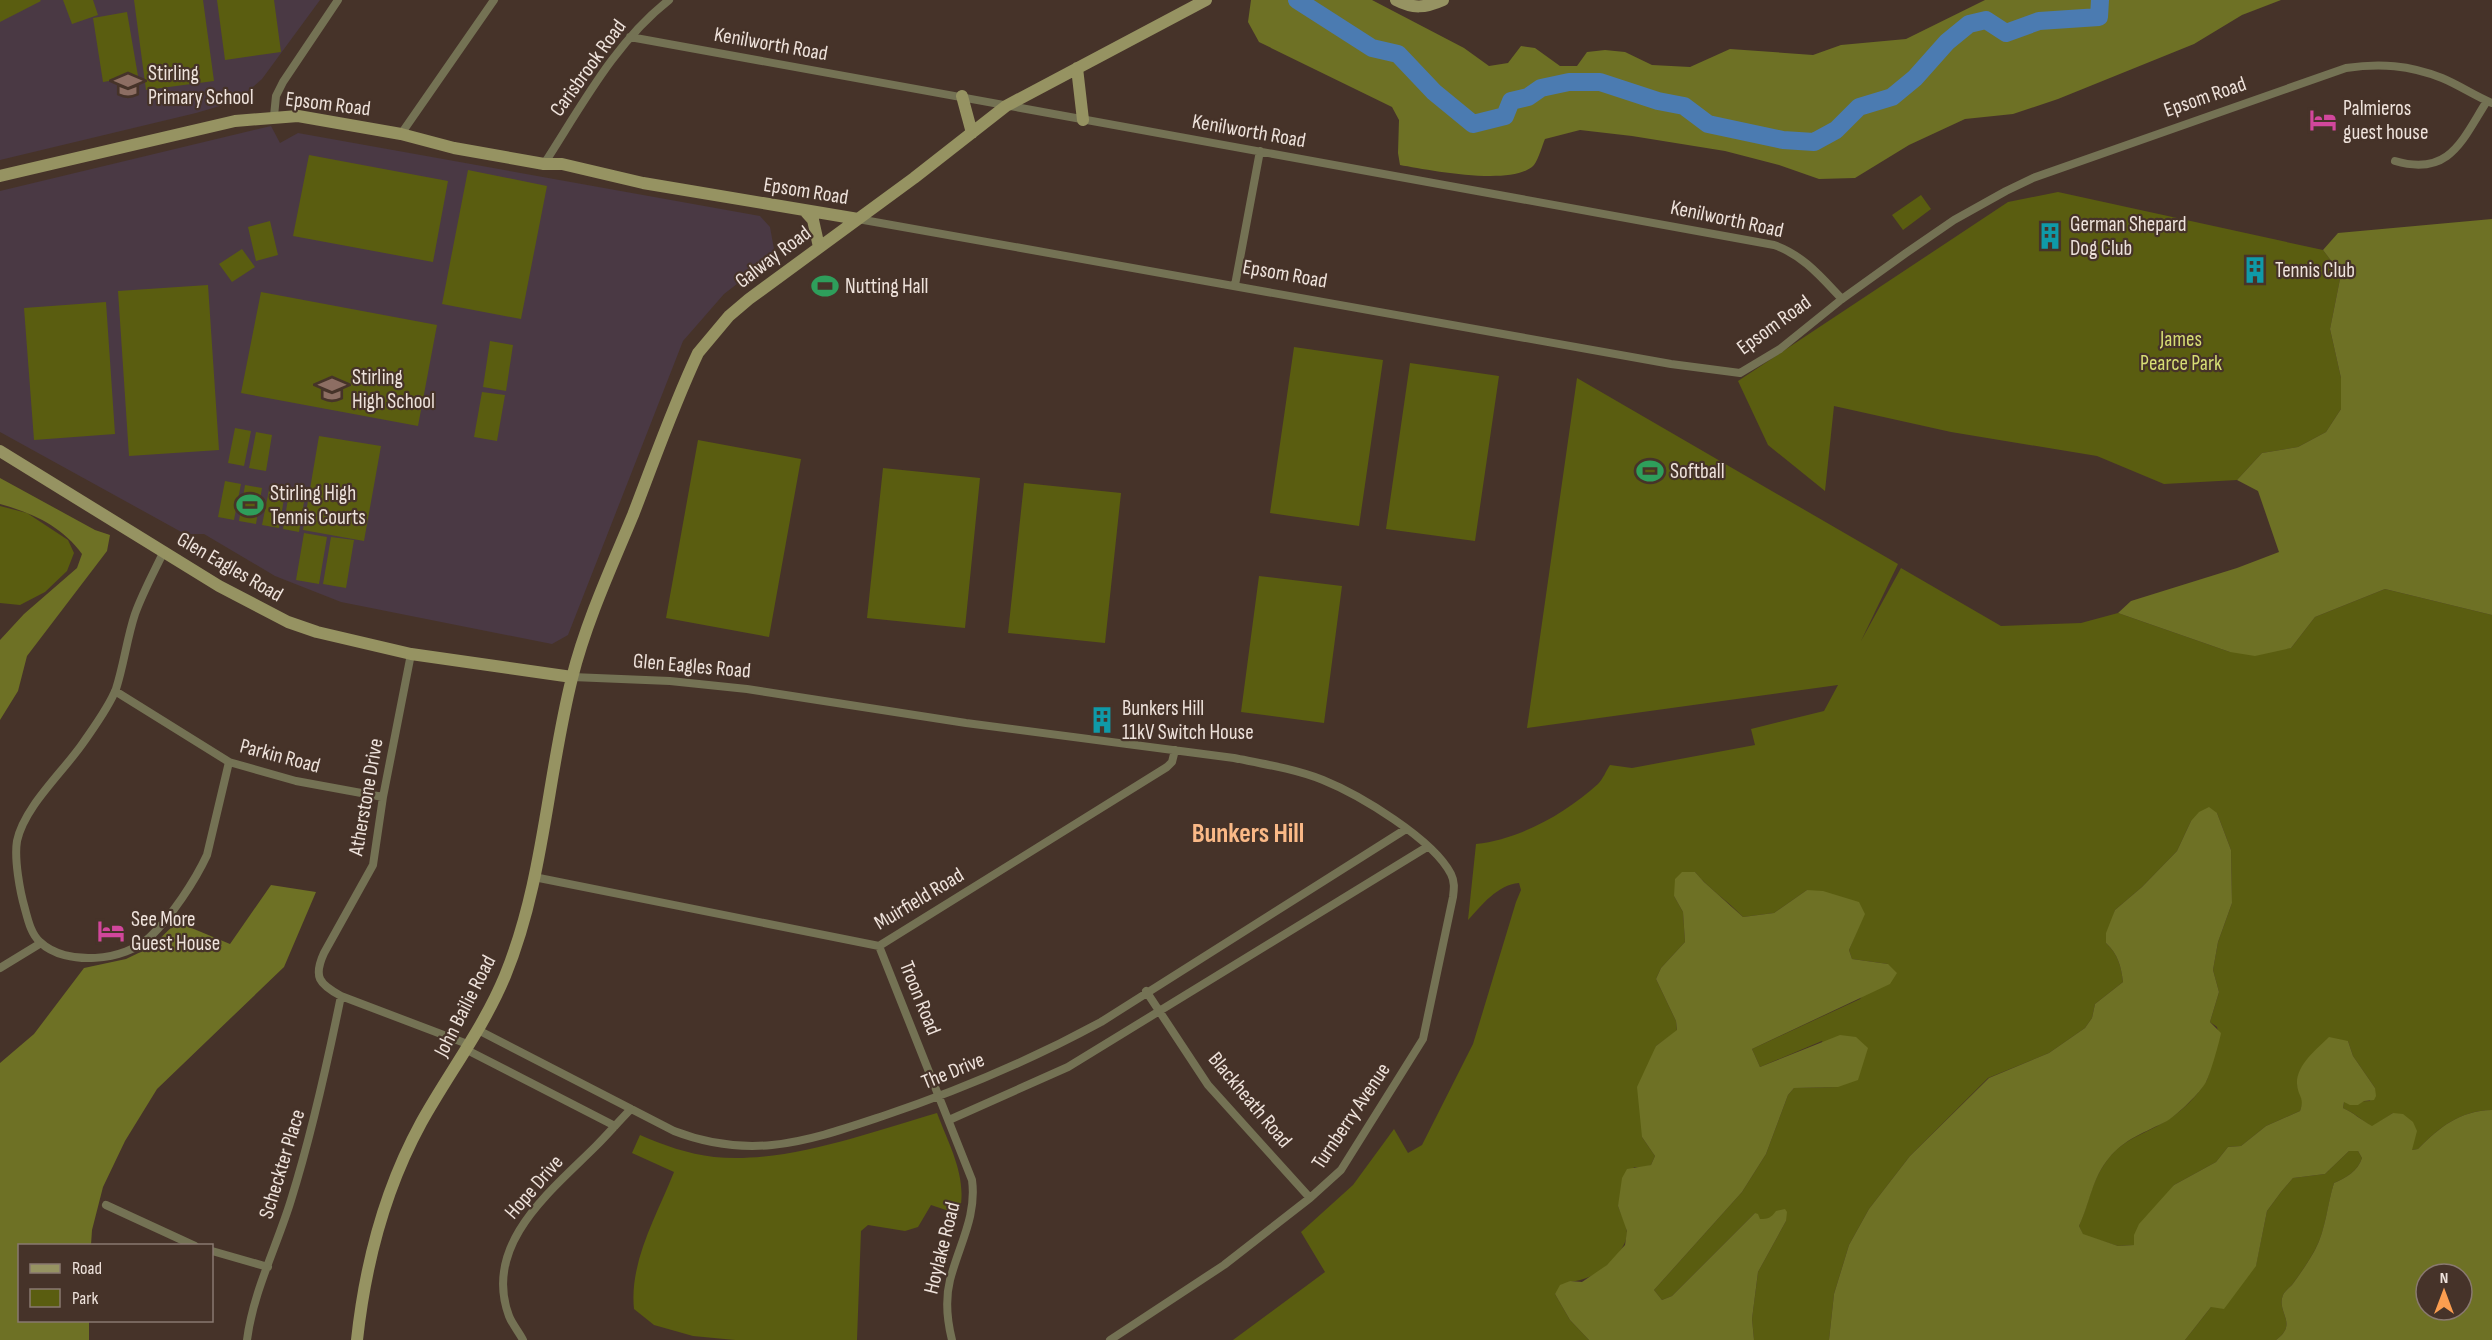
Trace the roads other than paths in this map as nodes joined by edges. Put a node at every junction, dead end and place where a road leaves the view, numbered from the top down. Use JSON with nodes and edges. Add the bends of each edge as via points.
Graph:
{"nodes":[{"id":1,"x":338,"y":0,"type":"edge"},
{"id":2,"x":494,"y":0,"type":"edge"},
{"id":3,"x":669,"y":0,"type":"edge"},
{"id":4,"x":1206,"y":0,"type":"edge"},
{"id":5,"x":1396,"y":0,"type":"edge"},
{"id":6,"x":1443,"y":0,"type":"edge"},
{"id":7,"x":1187,"y":5,"type":"edge"},
{"id":8,"x":630,"y":37,"type":"junction"},
{"id":9,"x":1077,"y":68,"type":"junction"},
{"id":10,"x":962,"y":96,"type":"junction"},
{"id":11,"x":2489,"y":102,"type":"edge"},
{"id":12,"x":1006,"y":106,"type":"junction"},
{"id":13,"x":274,"y":116,"type":"junction"},
{"id":14,"x":1083,"y":120,"type":"junction"},
{"id":15,"x":972,"y":132,"type":"junction"},
{"id":16,"x":401,"y":134,"type":"junction"},
{"id":17,"x":1260,"y":151,"type":"junction"},
{"id":18,"x":2395,"y":161,"type":"dead end"},
{"id":19,"x":544,"y":164,"type":"junction"},
{"id":20,"x":0,"y":176,"type":"edge"},
{"id":21,"x":805,"y":211,"type":"junction"},
{"id":22,"x":858,"y":219,"type":"junction"},
{"id":23,"x":819,"y":247,"type":"junction"},
{"id":24,"x":1235,"y":285,"type":"junction"},
{"id":25,"x":1842,"y":299,"type":"junction"},
{"id":26,"x":2,"y":453,"type":"edge"},
{"id":27,"x":164,"y":551,"type":"junction"},
{"id":28,"x":411,"y":654,"type":"junction"},
{"id":29,"x":572,"y":677,"type":"junction"},
{"id":30,"x":115,"y":691,"type":"junction"},
{"id":31,"x":1175,"y":750,"type":"junction"},
{"id":32,"x":229,"y":762,"type":"junction"},
{"id":33,"x":382,"y":797,"type":"junction"},
{"id":34,"x":1406,"y":829,"type":"junction"},
{"id":35,"x":1427,"y":847,"type":"junction"},
{"id":36,"x":534,"y":876,"type":"junction"},
{"id":37,"x":40,"y":943,"type":"junction"},
{"id":38,"x":879,"y":946,"type":"junction"},
{"id":39,"x":0,"y":968,"type":"edge"},
{"id":40,"x":1146,"y":991,"type":"junction"},
{"id":41,"x":341,"y":996,"type":"junction"},
{"id":42,"x":1160,"y":1013,"type":"junction"},
{"id":43,"x":478,"y":1030,"type":"junction"},
{"id":44,"x":468,"y":1048,"type":"junction"},
{"id":45,"x":940,"y":1097,"type":"junction"},
{"id":46,"x":631,"y":1109,"type":"junction"},
{"id":47,"x":949,"y":1120,"type":"junction"},
{"id":48,"x":615,"y":1126,"type":"junction"},
{"id":49,"x":1310,"y":1198,"type":"junction"},
{"id":50,"x":106,"y":1205,"type":"dead end"},
{"id":51,"x":193,"y":1244,"type":"edge"},
{"id":52,"x":213,"y":1251,"type":"edge"},
{"id":53,"x":268,"y":1267,"type":"junction"},
{"id":54,"x":247,"y":1340,"type":"edge"},
{"id":55,"x":357,"y":1340,"type":"edge"},
{"id":56,"x":523,"y":1340,"type":"edge"},
{"id":57,"x":952,"y":1340,"type":"edge"},
{"id":58,"x":1110,"y":1340,"type":"edge"}],
"edges":[{"from":1,"to":13,"type":"street","via":[[283,82],[276,96]]},
{"from":2,"to":16,"type":"street"},
{"from":3,"to":8,"type":"street","name":"Carisbrook Road"},
{"from":4,"to":7,"type":"street","name":"Galway Road"},
{"from":5,"to":6,"type":"street","via":[[1418,7]]},
{"from":7,"to":9,"type":"street","name":"Galway Road"},
{"from":8,"to":10,"type":"street","name":"Kenilworth Road"},
{"from":8,"to":19,"type":"street","name":"Carisbrook Road"},
{"from":9,"to":12,"type":"street","name":"Galway Road"},
{"from":9,"to":14,"type":"street"},
{"from":10,"to":12,"type":"street","name":"Kenilworth Road"},
{"from":10,"to":15,"type":"street"},
{"from":11,"to":18,"type":"street","via":[[2459,146],[2443,159],[2424,166]]},
{"from":11,"to":25,"type":"street","name":"Epsom Road","via":[[2442,78],[2411,68],[2346,68],[2033,178],[1954,220]]},
{"from":12,"to":14,"type":"street","name":"Kenilworth Road"},
{"from":12,"to":15,"type":"street","name":"Galway Road"},
{"from":13,"to":16,"type":"street","name":"Epsom Road","via":[[298,116]]},
{"from":13,"to":20,"type":"street","name":"Epsom Road","via":[[183,132]]},
{"from":14,"to":17,"type":"street","name":"Kenilworth Road"},
{"from":15,"to":22,"type":"street","name":"Galway Road"},
{"from":16,"to":19,"type":"street","name":"Epsom Road"},
{"from":17,"to":24,"type":"street"},
{"from":17,"to":25,"type":"street","name":"Kenilworth Road","via":[[1774,245],[1804,260]]},
{"from":19,"to":21,"type":"street","name":"Epsom Road","via":[[562,164],[643,183]]},
{"from":21,"to":22,"type":"street","name":"Epsom Road"},
{"from":21,"to":23,"type":"street","via":[[813,220]]},
{"from":22,"to":23,"type":"street","name":"Galway Road"},
{"from":22,"to":24,"type":"street","name":"Epsom Road"},
{"from":23,"to":29,"type":"street","name":"Galway Road","via":[[729,316],[699,353],[586,630]]},
{"from":24,"to":25,"type":"street","name":"Epsom Road","via":[[1659,362],[1740,373],[1780,349]]},
{"from":26,"to":27,"type":"street","name":"Glen Eagles Road"},
{"from":27,"to":28,"type":"street","name":"Glen Eagles Road","via":[[219,586],[288,622]]},
{"from":27,"to":30,"type":"street","via":[[136,612]]},
{"from":28,"to":29,"type":"street","name":"Glen Eagles Road"},
{"from":28,"to":33,"type":"street","name":"Atherstone Drive"},
{"from":29,"to":31,"type":"street","name":"Glen Eagles Road","via":[[747,689]]},
{"from":29,"to":36,"type":"street","name":"John Bailie Road"},
{"from":30,"to":32,"type":"street","name":"Parkin Road"},
{"from":30,"to":37,"type":"street","via":[[84,742],[34,807],[17,842],[22,899]]},
{"from":31,"to":34,"type":"street","name":"Glen Eagles Road","via":[[1275,766],[1321,779],[1361,798]]},
{"from":31,"to":38,"type":"street","name":"Muirfield Road","via":[[1167,767]]},
{"from":32,"to":33,"type":"street","name":"Parkin Road","via":[[296,781]]},
{"from":32,"to":37,"type":"street","via":[[205,861],[149,938],[119,952],[78,958]]},
{"from":33,"to":41,"type":"street","name":"Atherstone Drive","via":[[369,874],[319,965],[324,986]]},
{"from":34,"to":35,"type":"street","name":"Turnberry Avenue"},
{"from":34,"to":40,"type":"street","name":"The Drive"},
{"from":35,"to":42,"type":"street","name":"The Drive"},
{"from":35,"to":49,"type":"street","name":"Turnberry Avenue","via":[[1445,865],[1454,884],[1423,1039],[1341,1170]]},
{"from":36,"to":38,"type":"street","name":"Muirfield Road"},
{"from":36,"to":43,"type":"street","name":"John Bailie Road","via":[[527,911],[504,977]]},
{"from":37,"to":39,"type":"street"},
{"from":38,"to":45,"type":"street","name":"Troon Road"},
{"from":40,"to":42,"type":"street","name":"Blackheath Road"},
{"from":40,"to":45,"type":"street","name":"The Drive","via":[[1057,1046]]},
{"from":41,"to":44,"type":"street"},
{"from":41,"to":53,"type":"street","name":"Scheckter Place","via":[[309,1140]]},
{"from":42,"to":47,"type":"street","name":"The Drive","via":[[1068,1067]]},
{"from":42,"to":49,"type":"street","name":"Blackheath Road","via":[[1208,1084]]},
{"from":43,"to":44,"type":"street","name":"John Bailie Road"},
{"from":43,"to":46,"type":"street","name":"The Drive"},
{"from":44,"to":48,"type":"street"},
{"from":44,"to":55,"type":"street","name":"John Bailie Road","via":[[421,1123],[397,1179],[376,1238]]},
{"from":45,"to":46,"type":"street","name":"The Drive","via":[[845,1129],[770,1145],[701,1141]]},
{"from":45,"to":47,"type":"street","name":"Hoylake Road"},
{"from":46,"to":48,"type":"street","name":"Hope Drive"},
{"from":47,"to":57,"type":"street","name":"Hoylake Road","via":[[973,1192],[972,1212],[948,1291],[946,1308]]},
{"from":48,"to":56,"type":"street","name":"Hope Drive","via":[[536,1206],[516,1234],[505,1269],[504,1296],[509,1317]]},
{"from":49,"to":58,"type":"street","name":"Turnberry Avenue","via":[[1224,1265]]},
{"from":50,"to":51,"type":"street"},
{"from":52,"to":53,"type":"street"},
{"from":53,"to":54,"type":"street","name":"Scheckter Place"}]}
